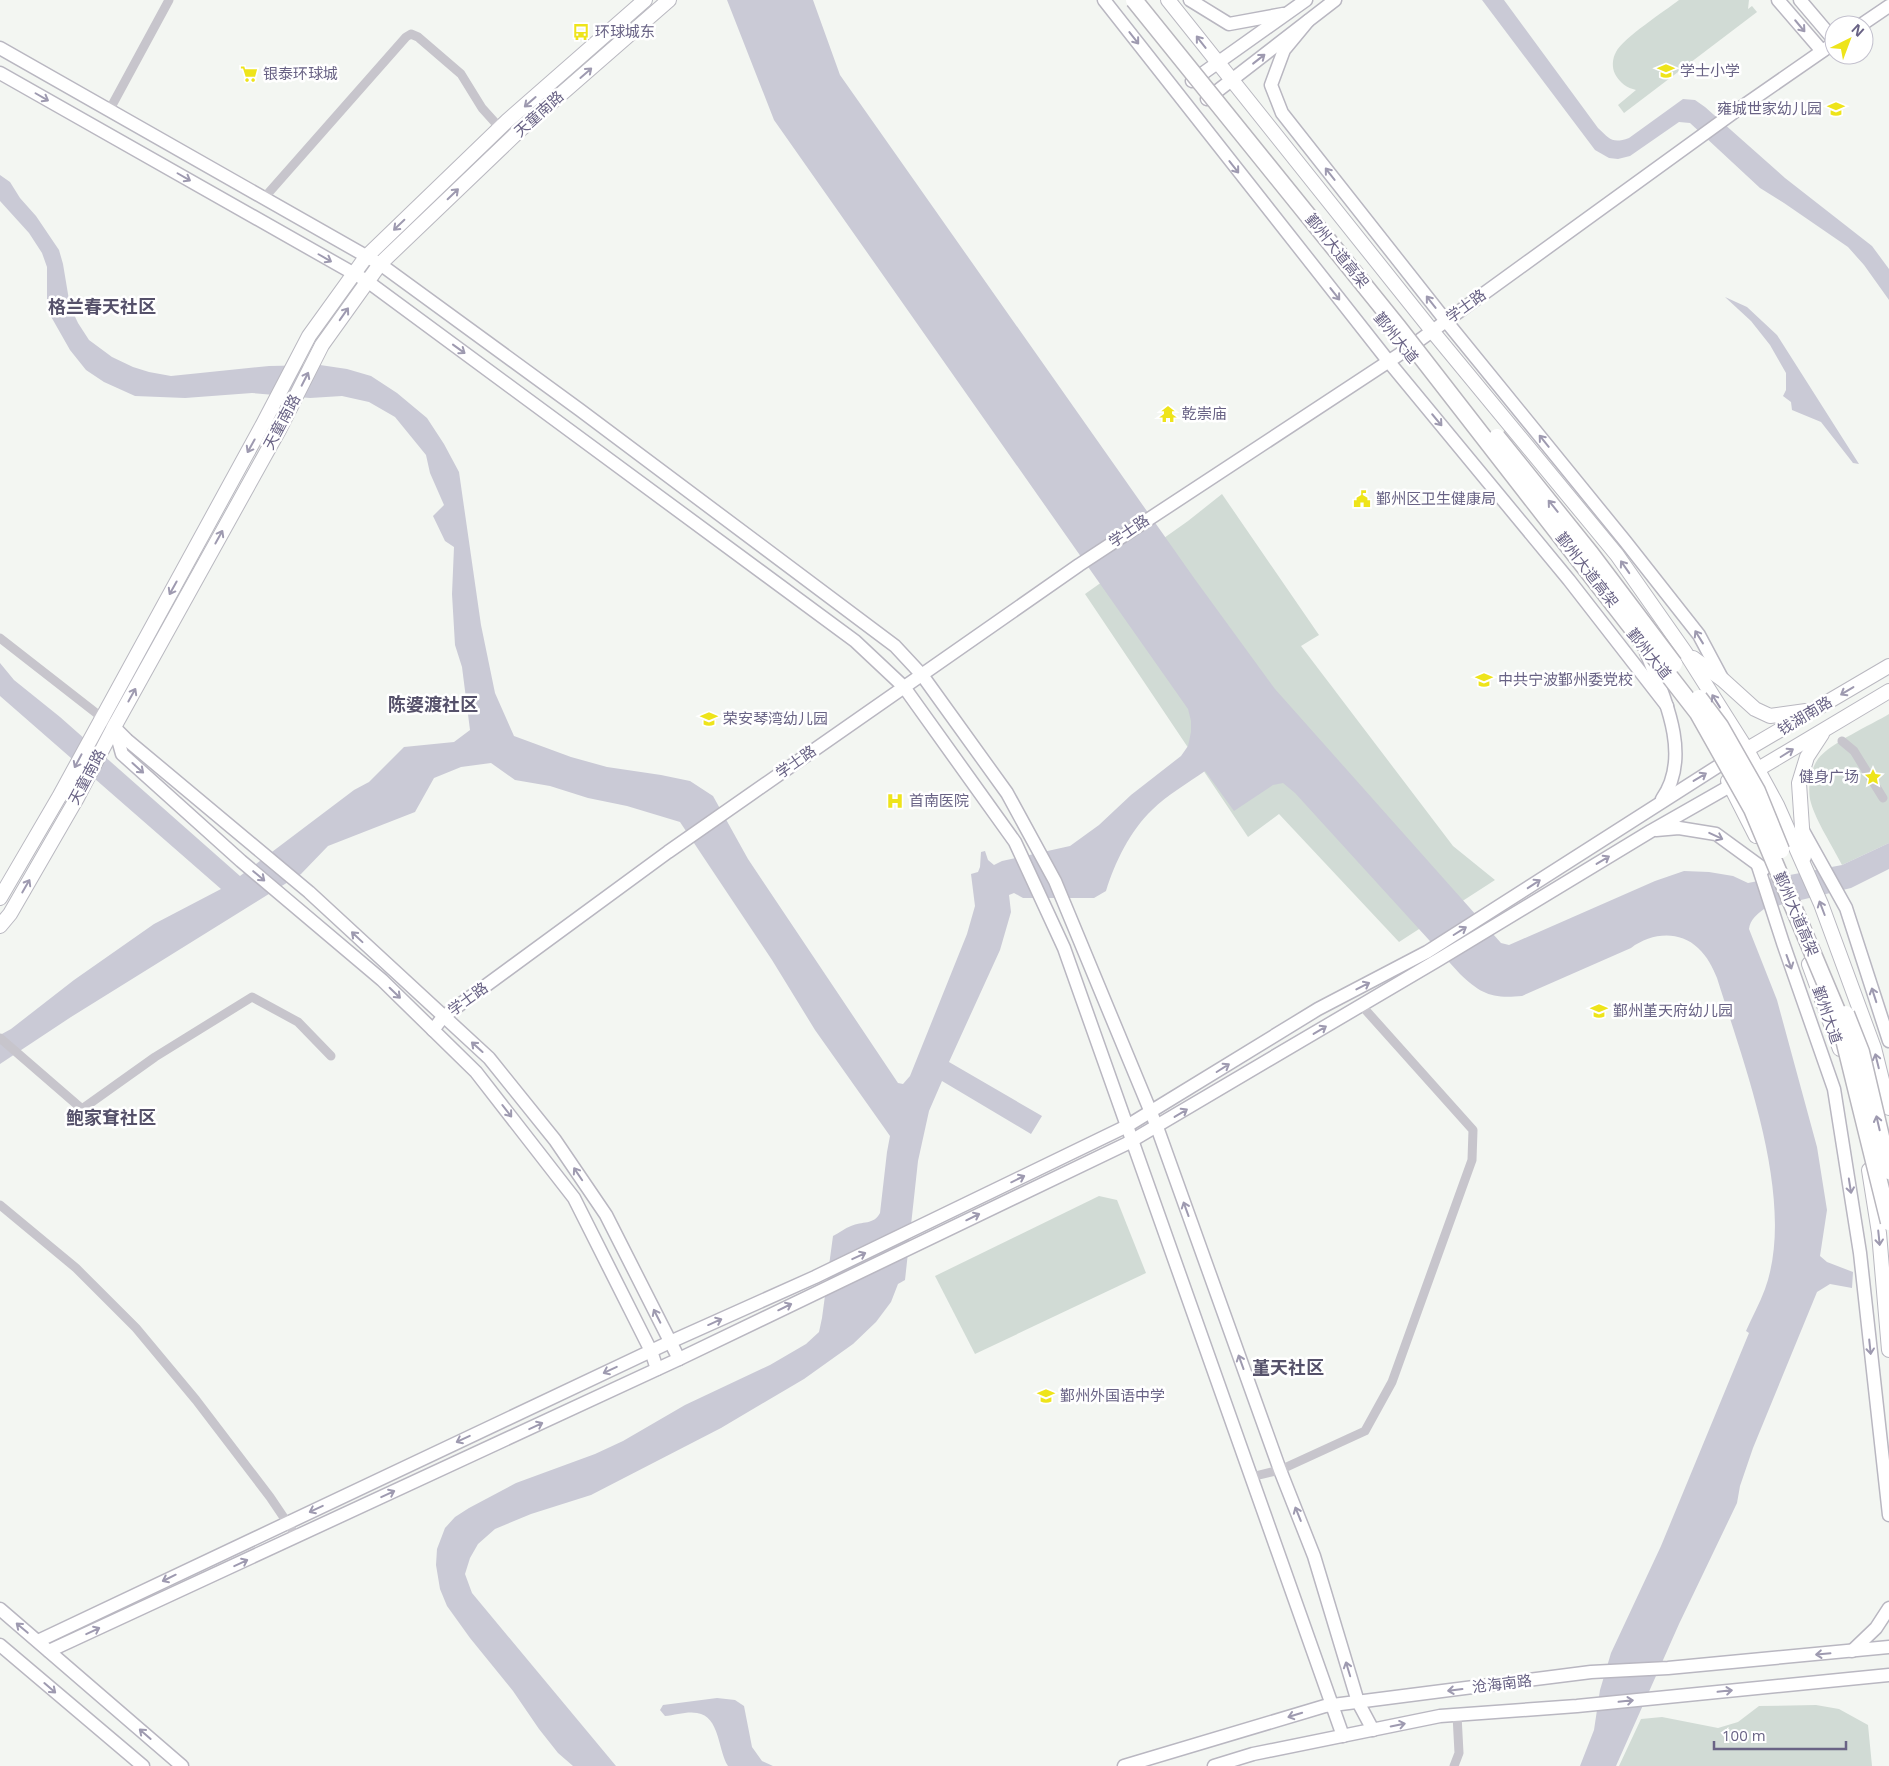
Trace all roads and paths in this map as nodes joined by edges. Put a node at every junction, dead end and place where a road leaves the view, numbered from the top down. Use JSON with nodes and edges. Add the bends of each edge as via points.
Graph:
{"nodes":[{"id":1,"x":169,"y":0,"type":"edge"},
{"id":2,"x":645,"y":0,"type":"edge"},
{"id":3,"x":669,"y":0,"type":"edge"},
{"id":4,"x":1104,"y":0,"type":"edge"},
{"id":5,"x":1126,"y":0,"type":"edge"},
{"id":6,"x":1134,"y":0,"type":"edge"},
{"id":7,"x":1147,"y":0,"type":"edge"},
{"id":8,"x":1168,"y":0,"type":"edge"},
{"id":9,"x":1190,"y":0,"type":"edge"},
{"id":10,"x":1306,"y":0,"type":"edge"},
{"id":11,"x":1335,"y":0,"type":"edge"},
{"id":12,"x":1778,"y":0,"type":"edge"},
{"id":13,"x":1800,"y":0,"type":"edge"},
{"id":14,"x":1889,"y":6,"type":"edge"},
{"id":15,"x":1288,"y":13,"type":"junction"},
{"id":16,"x":1874,"y":16,"type":"edge"},
{"id":17,"x":1308,"y":21,"type":"junction"},
{"id":18,"x":1824,"y":30,"type":"edge"},
{"id":19,"x":0,"y":48,"type":"edge"},
{"id":20,"x":1822,"y":51,"type":"joint"},
{"id":21,"x":1217,"y":62,"type":"junction"},
{"id":22,"x":0,"y":73,"type":"edge"},
{"id":23,"x":1231,"y":80,"type":"junction"},
{"id":24,"x":1192,"y":81,"type":"junction"},
{"id":25,"x":1207,"y":99,"type":"junction"},
{"id":26,"x":110,"y":109,"type":"junction"},
{"id":27,"x":500,"y":128,"type":"junction"},
{"id":28,"x":264,"y":198,"type":"junction"},
{"id":29,"x":366,"y":256,"type":"junction"},
{"id":30,"x":380,"y":264,"type":"junction"},
{"id":31,"x":354,"y":274,"type":"junction"},
{"id":32,"x":367,"y":281,"type":"junction"},
{"id":33,"x":1446,"y":321,"type":"junction"},
{"id":34,"x":1433,"y":332,"type":"junction"},
{"id":35,"x":1406,"y":350,"type":"junction"},
{"id":36,"x":1389,"y":362,"type":"junction"},
{"id":37,"x":0,"y":638,"type":"edge"},
{"id":38,"x":1645,"y":649,"type":"junction"},
{"id":39,"x":1685,"y":652,"type":"junction"},
{"id":40,"x":1889,"y":666,"type":"edge"},
{"id":41,"x":922,"y":675,"type":"junction"},
{"id":42,"x":1723,"y":680,"type":"junction"},
{"id":43,"x":904,"y":687,"type":"junction"},
{"id":44,"x":1889,"y":690,"type":"edge"},
{"id":45,"x":1667,"y":706,"type":"junction"},
{"id":46,"x":1817,"y":709,"type":"junction"},
{"id":47,"x":102,"y":718,"type":"junction"},
{"id":48,"x":1826,"y":729,"type":"junction"},
{"id":49,"x":111,"y":732,"type":"junction"},
{"id":50,"x":1842,"y":741,"type":"dead end"},
{"id":51,"x":1747,"y":750,"type":"junction"},
{"id":52,"x":1720,"y":766,"type":"junction"},
{"id":53,"x":1757,"y":770,"type":"junction"},
{"id":54,"x":1730,"y":786,"type":"junction"},
{"id":55,"x":1884,"y":798,"type":"dead end"},
{"id":56,"x":1660,"y":802,"type":"junction"},
{"id":57,"x":1801,"y":828,"type":"junction"},
{"id":58,"x":1651,"y":831,"type":"junction"},
{"id":59,"x":1758,"y":866,"type":"junction"},
{"id":60,"x":1805,"y":868,"type":"junction"},
{"id":61,"x":1777,"y":877,"type":"junction"},
{"id":62,"x":0,"y":898,"type":"edge"},
{"id":63,"x":0,"y":926,"type":"edge"},
{"id":64,"x":1362,"y":1006,"type":"junction"},
{"id":65,"x":443,"y":1017,"type":"junction"},
{"id":66,"x":433,"y":1030,"type":"junction"},
{"id":67,"x":0,"y":1038,"type":"edge"},
{"id":68,"x":1889,"y":1041,"type":"edge"},
{"id":69,"x":331,"y":1056,"type":"dead end"},
{"id":70,"x":1889,"y":1108,"type":"edge"},
{"id":71,"x":1151,"y":1112,"type":"junction"},
{"id":72,"x":1127,"y":1126,"type":"junction"},
{"id":73,"x":1157,"y":1127,"type":"junction"},
{"id":74,"x":1132,"y":1140,"type":"junction"},
{"id":75,"x":1889,"y":1170,"type":"edge"},
{"id":76,"x":0,"y":1205,"type":"edge"},
{"id":77,"x":1889,"y":1222,"type":"edge"},
{"id":78,"x":670,"y":1342,"type":"junction"},
{"id":79,"x":1889,"y":1350,"type":"edge"},
{"id":80,"x":652,"y":1351,"type":"junction"},
{"id":81,"x":679,"y":1359,"type":"junction"},
{"id":82,"x":657,"y":1369,"type":"junction"},
{"id":83,"x":1280,"y":1470,"type":"junction"},
{"id":84,"x":1251,"y":1476,"type":"junction"},
{"id":85,"x":1889,"y":1516,"type":"edge"},
{"id":86,"x":287,"y":1522,"type":"junction"},
{"id":87,"x":297,"y":1537,"type":"junction"},
{"id":88,"x":1889,"y":1608,"type":"edge"},
{"id":89,"x":0,"y":1609,"type":"edge"},
{"id":90,"x":38,"y":1641,"type":"junction"},
{"id":91,"x":0,"y":1645,"type":"edge"},
{"id":92,"x":1889,"y":1647,"type":"edge"},
{"id":93,"x":49,"y":1651,"type":"junction"},
{"id":94,"x":1852,"y":1651,"type":"junction"},
{"id":95,"x":1889,"y":1675,"type":"edge"},
{"id":96,"x":1358,"y":1702,"type":"junction"},
{"id":97,"x":1331,"y":1705,"type":"junction"},
{"id":98,"x":1457,"y":1715,"type":"junction"},
{"id":99,"x":1374,"y":1730,"type":"junction"},
{"id":100,"x":1343,"y":1736,"type":"junction"},
{"id":101,"x":143,"y":1766,"type":"edge"},
{"id":102,"x":182,"y":1766,"type":"edge"},
{"id":103,"x":1124,"y":1766,"type":"edge"},
{"id":104,"x":1214,"y":1766,"type":"edge"},
{"id":105,"x":1454,"y":1766,"type":"edge"}],
"edges":[{"from":1,"to":26,"type":"street"},
{"from":2,"to":27,"type":"main road","one_way":true},
{"from":30,"to":3,"type":"main road","name":"天童南路","one_way":true,"via":[[520,130]]},
{"from":4,"to":36,"type":"street","name":"鄞州大道","one_way":true},
{"from":5,"to":24,"type":"main road","name":"鄞州大道"},
{"from":6,"to":77,"type":"highway","name":"鄞州大道高架","bridge":true,"via":[[1398,327],[1698,713],[1752,809],[1837,1011]]},
{"from":75,"to":7,"type":"highway","name":"鄞州大道高架","one_way":true,"bridge":true,"via":[[1861,1052],[1757,791],[1720,726],[1592,554]]},
{"from":21,"to":8,"type":"main road","name":"鄞州大道","one_way":true},
{"from":9,"to":15,"type":"street","via":[[1229,24]]},
{"from":10,"to":15,"type":"street"},
{"from":11,"to":17,"type":"street"},
{"from":12,"to":20,"type":"street","one_way":true},
{"from":13,"to":18,"type":"street"},
{"from":14,"to":16,"type":"street"},
{"from":15,"to":21,"type":"street"},
{"from":23,"to":17,"type":"street","one_way":true},
{"from":33,"to":17,"type":"street","one_way":true,"via":[[1282,113],[1271,85],[1284,50]]},
{"from":19,"to":26,"type":"street"},
{"from":20,"to":33,"type":"street","name":"学士路"},
{"from":21,"to":23,"type":"main road","name":"鄞州大道"},
{"from":21,"to":24,"type":"street"},
{"from":22,"to":31,"type":"street","one_way":true},
{"from":23,"to":25,"type":"street"},
{"from":23,"to":34,"type":"main road","name":"鄞州大道"},
{"from":24,"to":25,"type":"main road","name":"鄞州大道"},
{"from":25,"to":35,"type":"main road","name":"鄞州大道"},
{"from":26,"to":28,"type":"street"},
{"from":27,"to":28,"type":"street","via":[[482,108],[461,74],[411,34]]},
{"from":27,"to":29,"type":"main road","one_way":true},
{"from":28,"to":29,"type":"street"},
{"from":29,"to":30,"type":"street"},
{"from":29,"to":31,"type":"main road"},
{"from":30,"to":32,"type":"main road","name":"天童南路"},
{"from":30,"to":41,"type":"street","via":[[895,646]]},
{"from":31,"to":32,"type":"street"},
{"from":31,"to":47,"type":"main road","one_way":true,"via":[[309,336]]},
{"from":32,"to":43,"type":"street","one_way":true,"via":[[855,641]]},
{"from":49,"to":32,"type":"main road","name":"天童南路","one_way":true,"via":[[317,355]]},
{"from":33,"to":34,"type":"street","name":"学士路"},
{"from":42,"to":33,"type":"street","one_way":true,"via":[[1699,635]]},
{"from":34,"to":35,"type":"street","name":"学士路"},
{"from":39,"to":34,"type":"main road","name":"鄞州大道","one_way":true,"via":[[1617,555]]},
{"from":35,"to":36,"type":"street","name":"学士路"},
{"from":35,"to":38,"type":"main road","name":"鄞州大道"},
{"from":36,"to":41,"type":"street","name":"学士路","via":[[1159,511]]},
{"from":36,"to":45,"type":"street","name":"鄞州大道","one_way":true,"via":[[1563,572]]},
{"from":37,"to":47,"type":"street"},
{"from":38,"to":45,"type":"street"},
{"from":38,"to":52,"type":"main road","name":"鄞州大道","via":[[1684,698]]},
{"from":39,"to":42,"type":"main road"},
{"from":51,"to":39,"type":"main road","name":"鄞州大道","one_way":true},
{"from":40,"to":46,"type":"main road","name":"钱湖南路","one_way":true},
{"from":41,"to":43,"type":"street","name":"学士路"},
{"from":41,"to":71,"type":"street","via":[[1007,793],[1055,881]]},
{"from":42,"to":46,"type":"main road","via":[[1755,709],[1770,716]]},
{"from":43,"to":65,"type":"street","name":"学士路","via":[[668,852]]},
{"from":43,"to":72,"type":"street","via":[[1015,842],[1064,948]]},
{"from":44,"to":48,"type":"main road","name":"钱湖南路"},
{"from":45,"to":56,"type":"street","via":[[1676,752],[1670,788]]},
{"from":46,"to":51,"type":"main road","name":"钱湖南路"},
{"from":47,"to":49,"type":"street"},
{"from":47,"to":62,"type":"main road","one_way":true},
{"from":53,"to":48,"type":"main road","name":"钱湖南路","one_way":true},
{"from":48,"to":57,"type":"main road","via":[[1807,757],[1799,783]]},
{"from":63,"to":49,"type":"main road","name":"天童南路","one_way":true,"via":[[77,798]]},
{"from":65,"to":49,"type":"street","one_way":true,"via":[[309,892],[127,740]]},
{"from":49,"to":66,"type":"street","one_way":true,"via":[[122,754],[241,861],[382,980]]},
{"from":50,"to":55,"type":"street","via":[[1854,751]]},
{"from":51,"to":52,"type":"main road","name":"钱湖南路"},
{"from":51,"to":53,"type":"main road","name":"鄞州大道"},
{"from":52,"to":54,"type":"main road","name":"鄞州大道"},
{"from":56,"to":52,"type":"street","one_way":true},
{"from":53,"to":54,"type":"main road","name":"钱湖南路"},
{"from":53,"to":60,"type":"main road","name":"鄞州大道","via":[[1777,805]]},
{"from":54,"to":58,"type":"street"},
{"from":54,"to":61,"type":"main road","name":"鄞州大道"},
{"from":71,"to":56,"type":"street","one_way":true,"via":[[1318,1009],[1427,952]]},
{"from":57,"to":60,"type":"main road"},
{"from":68,"to":57,"type":"street","one_way":true,"via":[[1846,908]]},
{"from":58,"to":59,"type":"street","one_way":true,"via":[[1679,828],[1716,834]]},
{"from":64,"to":58,"type":"street","one_way":true},
{"from":59,"to":61,"type":"street"},
{"from":59,"to":85,"type":"street","name":"鄞州大道","one_way":true,"via":[[1834,1089],[1860,1253]]},
{"from":70,"to":60,"type":"main road","name":"鄞州大道","one_way":true,"via":[[1874,1048]]},
{"from":61,"to":79,"type":"main road","name":"鄞州大道","one_way":true,"via":[[1838,1045],[1866,1146],[1879,1233]]},
{"from":73,"to":64,"type":"street","one_way":true},
{"from":64,"to":83,"type":"street","via":[[1473,1130],[1472,1160],[1392,1382],[1365,1431]]},
{"from":65,"to":66,"type":"street","name":"学士路"},
{"from":78,"to":65,"type":"street","one_way":true,"via":[[606,1215],[555,1140],[489,1058]]},
{"from":66,"to":80,"type":"street","one_way":true,"via":[[476,1072],[574,1198]]},
{"from":67,"to":69,"type":"street","via":[[82,1109],[155,1057],[252,997],[298,1022]]},
{"from":71,"to":72,"type":"street"},
{"from":71,"to":73,"type":"street"},
{"from":72,"to":74,"type":"street"},
{"from":78,"to":72,"type":"street","one_way":true,"via":[[814,1277]]},
{"from":73,"to":74,"type":"street"},
{"from":83,"to":73,"type":"street","one_way":true},
{"from":81,"to":74,"type":"street","one_way":true},
{"from":74,"to":84,"type":"street"},
{"from":76,"to":86,"type":"street","via":[[76,1268],[136,1328],[196,1400]]},
{"from":78,"to":80,"type":"street"},
{"from":78,"to":81,"type":"street"},
{"from":80,"to":82,"type":"street"},
{"from":80,"to":86,"type":"street","one_way":true},
{"from":81,"to":82,"type":"street"},
{"from":87,"to":82,"type":"street","one_way":true},
{"from":83,"to":84,"type":"street"},
{"from":96,"to":83,"type":"street","one_way":true,"via":[[1314,1556]]},
{"from":84,"to":97,"type":"street"},
{"from":86,"to":87,"type":"street"},
{"from":86,"to":90,"type":"street","one_way":true},
{"from":93,"to":87,"type":"street","one_way":true},
{"from":88,"to":94,"type":"street","via":[[1876,1628]]},
{"from":90,"to":89,"type":"street","one_way":true},
{"from":90,"to":93,"type":"street"},
{"from":91,"to":101,"type":"street","one_way":true},
{"from":92,"to":94,"type":"street","name":"沧海南路"},
{"from":102,"to":93,"type":"street","one_way":true},
{"from":94,"to":96,"type":"street","name":"沧海南路","one_way":true,"via":[[1591,1672]]},
{"from":98,"to":95,"type":"street","name":"沧海南路","one_way":true},
{"from":96,"to":97,"type":"street","name":"沧海南路"},
{"from":96,"to":99,"type":"street"},
{"from":97,"to":100,"type":"street"},
{"from":97,"to":103,"type":"street","name":"沧海南路","one_way":true},
{"from":99,"to":98,"type":"street","name":"沧海南路","one_way":true},
{"from":98,"to":105,"type":"street","via":[[1459,1752]]},
{"from":99,"to":100,"type":"street","name":"沧海南路"},
{"from":100,"to":104,"type":"street","name":"沧海南路","via":[[1253,1754]]}]}
